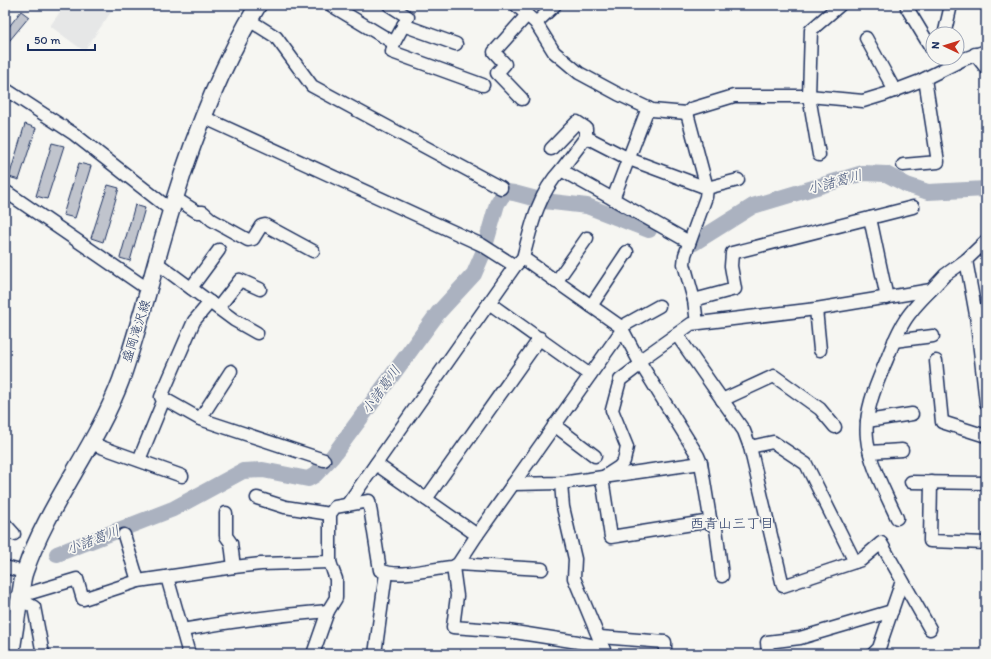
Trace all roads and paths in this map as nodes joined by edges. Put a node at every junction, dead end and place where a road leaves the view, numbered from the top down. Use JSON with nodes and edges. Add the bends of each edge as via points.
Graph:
{"nodes":[{"id":1,"x":258,"y":5,"type":"edge"},
{"id":2,"x":331,"y":5,"type":"edge"},
{"id":3,"x":389,"y":5,"type":"edge"},
{"id":4,"x":516,"y":5,"type":"edge"},
{"id":5,"x":555,"y":5,"type":"edge"},
{"id":6,"x":840,"y":5,"type":"edge"},
{"id":7,"x":951,"y":5,"type":"edge"},
{"id":8,"x":907,"y":8,"type":"dead end"},
{"id":9,"x":532,"y":19,"type":"junction"},
{"id":10,"x":248,"y":20,"type":"junction"},
{"id":11,"x":404,"y":25,"type":"junction"},
{"id":12,"x":946,"y":26,"type":"edge"},
{"id":13,"x":866,"y":38,"type":"dead end"},
{"id":14,"x":925,"y":38,"type":"edge"},
{"id":15,"x":394,"y":43,"type":"junction"},
{"id":16,"x":456,"y":44,"type":"dead end"},
{"id":17,"x":970,"y":54,"type":"edge"},
{"id":18,"x":942,"y":66,"type":"edge"},
{"id":19,"x":986,"y":68,"type":"edge"},
{"id":20,"x":944,"y":69,"type":"junction"},
{"id":21,"x":925,"y":79,"type":"junction"},
{"id":22,"x":483,"y":85,"type":"dead end"},
{"id":23,"x":5,"y":89,"type":"edge"},
{"id":24,"x":895,"y":91,"type":"junction"},
{"id":25,"x":809,"y":96,"type":"junction"},
{"id":26,"x":522,"y":100,"type":"dead end"},
{"id":27,"x":648,"y":108,"type":"junction"},
{"id":28,"x":687,"y":113,"type":"junction"},
{"id":29,"x":203,"y":117,"type":"junction"},
{"id":30,"x":586,"y":138,"type":"junction"},
{"id":31,"x":551,"y":149,"type":"dead end"},
{"id":32,"x":819,"y":155,"type":"dead end"},
{"id":33,"x":629,"y":159,"type":"junction"},
{"id":34,"x":904,"y":165,"type":"dead end"},
{"id":35,"x":560,"y":170,"type":"junction"},
{"id":36,"x":738,"y":180,"type":"dead end"},
{"id":37,"x":502,"y":188,"type":"dead end"},
{"id":38,"x":707,"y":188,"type":"junction"},
{"id":39,"x":5,"y":191,"type":"edge"},
{"id":40,"x":613,"y":199,"type":"junction"},
{"id":41,"x":173,"y":204,"type":"junction"},
{"id":42,"x":913,"y":208,"type":"dead end"},
{"id":43,"x":870,"y":218,"type":"junction"},
{"id":44,"x":587,"y":238,"type":"dead end"},
{"id":45,"x":689,"y":242,"type":"junction"},
{"id":46,"x":986,"y":242,"type":"edge"},
{"id":47,"x":219,"y":250,"type":"dead end"},
{"id":48,"x":313,"y":251,"type":"dead end"},
{"id":49,"x":627,"y":252,"type":"dead end"},
{"id":50,"x":966,"y":260,"type":"junction"},
{"id":51,"x":519,"y":262,"type":"junction"},
{"id":52,"x":157,"y":263,"type":"junction"},
{"id":53,"x":556,"y":282,"type":"junction"},
{"id":54,"x":191,"y":288,"type":"junction"},
{"id":55,"x":260,"y":289,"type":"dead end"},
{"id":56,"x":149,"y":290,"type":"junction"},
{"id":57,"x":931,"y":290,"type":"junction"},
{"id":58,"x":887,"y":298,"type":"junction"},
{"id":59,"x":694,"y":300,"type":"junction"},
{"id":60,"x":489,"y":303,"type":"junction"},
{"id":61,"x":214,"y":305,"type":"junction"},
{"id":62,"x":591,"y":306,"type":"junction"},
{"id":63,"x":659,"y":306,"type":"dead end"},
{"id":64,"x":816,"y":309,"type":"junction"},
{"id":65,"x":981,"y":315,"type":"edge"},
{"id":66,"x":697,"y":323,"type":"junction"},
{"id":67,"x":622,"y":328,"type":"junction"},
{"id":68,"x":257,"y":333,"type":"dead end"},
{"id":69,"x":677,"y":335,"type":"junction"},
{"id":70,"x":933,"y":336,"type":"dead end"},
{"id":71,"x":540,"y":338,"type":"junction"},
{"id":72,"x":894,"y":341,"type":"junction"},
{"id":73,"x":820,"y":350,"type":"dead end"},
{"id":74,"x":936,"y":361,"type":"dead end"},
{"id":75,"x":640,"y":362,"type":"junction"},
{"id":76,"x":231,"y":371,"type":"dead end"},
{"id":77,"x":590,"y":375,"type":"junction"},
{"id":78,"x":164,"y":399,"type":"junction"},
{"id":79,"x":722,"y":400,"type":"junction"},
{"id":80,"x":986,"y":402,"type":"edge"},
{"id":81,"x":912,"y":414,"type":"dead end"},
{"id":82,"x":200,"y":419,"type":"junction"},
{"id":83,"x":867,"y":421,"type":"junction"},
{"id":84,"x":554,"y":425,"type":"junction"},
{"id":85,"x":835,"y":428,"type":"dead end"},
{"id":86,"x":986,"y":436,"type":"edge"},
{"id":87,"x":90,"y":443,"type":"junction"},
{"id":88,"x":750,"y":447,"type":"junction"},
{"id":89,"x":902,"y":450,"type":"dead end"},
{"id":90,"x":870,"y":452,"type":"junction"},
{"id":91,"x":595,"y":456,"type":"dead end"},
{"id":92,"x":138,"y":460,"type":"junction"},
{"id":93,"x":324,"y":460,"type":"dead end"},
{"id":94,"x":701,"y":463,"type":"junction"},
{"id":95,"x":376,"y":464,"type":"junction"},
{"id":96,"x":182,"y":476,"type":"dead end"},
{"id":97,"x":602,"y":478,"type":"junction"},
{"id":98,"x":912,"y":482,"type":"dead end"},
{"id":99,"x":931,"y":482,"type":"junction"},
{"id":100,"x":561,"y":483,"type":"junction"},
{"id":101,"x":986,"y":483,"type":"edge"},
{"id":102,"x":513,"y":484,"type":"junction"},
{"id":103,"x":257,"y":498,"type":"dead end"},
{"id":104,"x":426,"y":499,"type":"junction"},
{"id":105,"x":347,"y":505,"type":"junction"},
{"id":106,"x":226,"y":513,"type":"dead end"},
{"id":107,"x":330,"y":514,"type":"junction"},
{"id":108,"x":897,"y":518,"type":"dead end"},
{"id":109,"x":711,"y":522,"type":"junction"},
{"id":110,"x":5,"y":524,"type":"edge"},
{"id":111,"x":14,"y":534,"type":"dead end"},
{"id":112,"x":124,"y":535,"type":"dead end"},
{"id":113,"x":477,"y":535,"type":"junction"},
{"id":114,"x":986,"y":542,"type":"edge"},
{"id":115,"x":330,"y":562,"type":"junction"},
{"id":116,"x":855,"y":562,"type":"junction"},
{"id":117,"x":456,"y":565,"type":"junction"},
{"id":118,"x":5,"y":567,"type":"edge"},
{"id":119,"x":234,"y":567,"type":"junction"},
{"id":120,"x":542,"y":570,"type":"dead end"},
{"id":121,"x":24,"y":572,"type":"junction"},
{"id":122,"x":386,"y":573,"type":"junction"},
{"id":123,"x":722,"y":576,"type":"dead end"},
{"id":124,"x":167,"y":577,"type":"junction"},
{"id":125,"x":138,"y":581,"type":"junction"},
{"id":126,"x":902,"y":581,"type":"junction"},
{"id":127,"x":20,"y":598,"type":"junction"},
{"id":128,"x":328,"y":611,"type":"junction"},
{"id":129,"x":892,"y":611,"type":"junction"},
{"id":130,"x":930,"y":629,"type":"dead end"},
{"id":131,"x":182,"y":630,"type":"junction"},
{"id":132,"x":603,"y":647,"type":"edge"},
{"id":133,"x":12,"y":654,"type":"edge"},
{"id":134,"x":43,"y":654,"type":"edge"},
{"id":135,"x":189,"y":654,"type":"edge"},
{"id":136,"x":313,"y":654,"type":"edge"},
{"id":137,"x":375,"y":654,"type":"edge"},
{"id":138,"x":666,"y":654,"type":"edge"},
{"id":139,"x":768,"y":654,"type":"edge"},
{"id":140,"x":872,"y":654,"type":"edge"}],
"edges":[{"from":1,"to":10,"type":"main road","name":"盛岡滝沢線"},
{"from":2,"to":15,"type":"street"},
{"from":3,"to":11,"type":"street","via":[[408,17]]},
{"from":4,"to":9,"type":"street"},
{"from":5,"to":9,"type":"street"},
{"from":6,"to":25,"type":"street","via":[[811,30]]},
{"from":7,"to":12,"type":"street"},
{"from":8,"to":14,"type":"street"},
{"from":9,"to":26,"type":"street","via":[[494,52],[505,64],[497,73]]},
{"from":9,"to":27,"type":"street","via":[[554,52],[579,73]]},
{"from":10,"to":29,"type":"main road","name":"盛岡滝沢線","via":[[224,66]]},
{"from":10,"to":37,"type":"street","via":[[276,37],[312,86]]},
{"from":11,"to":15,"type":"street"},
{"from":11,"to":16,"type":"street"},
{"from":13,"to":24,"type":"street"},
{"from":15,"to":22,"type":"street","via":[[392,52]]},
{"from":17,"to":19,"type":"street"},
{"from":17,"to":20,"type":"street"},
{"from":18,"to":20,"type":"street"},
{"from":20,"to":21,"type":"street"},
{"from":21,"to":24,"type":"street"},
{"from":21,"to":34,"type":"street","via":[[938,162]]},
{"from":23,"to":41,"type":"street"},
{"from":24,"to":25,"type":"street","via":[[863,101]]},
{"from":25,"to":28,"type":"street","via":[[734,96]]},
{"from":25,"to":32,"type":"street"},
{"from":27,"to":28,"type":"street"},
{"from":27,"to":33,"type":"street"},
{"from":28,"to":38,"type":"street"},
{"from":29,"to":41,"type":"main road","name":"盛岡滝沢線"},
{"from":29,"to":51,"type":"street"},
{"from":30,"to":31,"type":"street","via":[[586,128],[577,122]]},
{"from":30,"to":33,"type":"street"},
{"from":30,"to":35,"type":"street"},
{"from":33,"to":38,"type":"street"},
{"from":33,"to":40,"type":"street"},
{"from":35,"to":40,"type":"street"},
{"from":35,"to":51,"type":"street","via":[[535,211]]},
{"from":36,"to":38,"type":"street"},
{"from":38,"to":45,"type":"street"},
{"from":39,"to":56,"type":"street"},
{"from":40,"to":45,"type":"street"},
{"from":41,"to":48,"type":"street","via":[[203,212],[212,220],[248,240],[253,239],[261,226],[265,225]]},
{"from":41,"to":52,"type":"main road","name":"盛岡滝沢線"},
{"from":42,"to":43,"type":"street"},
{"from":43,"to":58,"type":"street"},
{"from":43,"to":59,"type":"street","via":[[732,253],[731,266],[735,289]]},
{"from":44,"to":53,"type":"street"},
{"from":45,"to":59,"type":"street","via":[[684,264]]},
{"from":46,"to":50,"type":"street"},
{"from":47,"to":54,"type":"street"},
{"from":49,"to":62,"type":"street"},
{"from":50,"to":57,"type":"street","via":[[945,275]]},
{"from":50,"to":65,"type":"street"},
{"from":51,"to":53,"type":"street"},
{"from":51,"to":60,"type":"street"},
{"from":52,"to":54,"type":"street"},
{"from":52,"to":56,"type":"main road","name":"盛岡滝沢線"},
{"from":53,"to":62,"type":"street"},
{"from":54,"to":61,"type":"street"},
{"from":55,"to":61,"type":"street","via":[[240,280]]},
{"from":56,"to":87,"type":"main road","name":"盛岡滝沢線","via":[[120,381]]},
{"from":57,"to":58,"type":"street"},
{"from":57,"to":72,"type":"street","via":[[903,323]]},
{"from":58,"to":64,"type":"street"},
{"from":59,"to":66,"type":"street"},
{"from":60,"to":71,"type":"street"},
{"from":60,"to":95,"type":"street"},
{"from":61,"to":68,"type":"street"},
{"from":61,"to":78,"type":"street","via":[[194,321],[161,398]]},
{"from":62,"to":67,"type":"street"},
{"from":63,"to":67,"type":"street"},
{"from":64,"to":66,"type":"street"},
{"from":64,"to":73,"type":"street"},
{"from":65,"to":80,"type":"street"},
{"from":66,"to":69,"type":"street","via":[[691,324]]},
{"from":67,"to":75,"type":"street"},
{"from":67,"to":77,"type":"street"},
{"from":69,"to":75,"type":"street"},
{"from":69,"to":79,"type":"street"},
{"from":70,"to":72,"type":"street"},
{"from":71,"to":77,"type":"street"},
{"from":71,"to":104,"type":"street"},
{"from":72,"to":83,"type":"street","via":[[876,386]]},
{"from":74,"to":86,"type":"street","via":[[942,422]]},
{"from":75,"to":94,"type":"street"},
{"from":75,"to":97,"type":"street","via":[[620,380],[612,410],[627,447],[624,461]]},
{"from":76,"to":82,"type":"street"},
{"from":77,"to":84,"type":"street"},
{"from":78,"to":82,"type":"street"},
{"from":78,"to":92,"type":"street"},
{"from":79,"to":85,"type":"street","via":[[774,376],[820,410]]},
{"from":79,"to":88,"type":"street","via":[[744,431]]},
{"from":81,"to":83,"type":"street"},
{"from":82,"to":93,"type":"street"},
{"from":83,"to":90,"type":"street"},
{"from":84,"to":91,"type":"street"},
{"from":84,"to":102,"type":"street"},
{"from":87,"to":92,"type":"street"},
{"from":87,"to":121,"type":"main road","name":"盛岡滝沢線","via":[[46,522]]},
{"from":88,"to":116,"type":"street","via":[[773,442],[806,464]]},
{"from":88,"to":116,"type":"street","via":[[783,586]]},
{"from":89,"to":90,"type":"street"},
{"from":90,"to":108,"type":"street"},
{"from":92,"to":96,"type":"street"},
{"from":94,"to":97,"type":"street"},
{"from":94,"to":109,"type":"street"},
{"from":95,"to":104,"type":"street"},
{"from":95,"to":105,"type":"street"},
{"from":97,"to":100,"type":"street"},
{"from":97,"to":109,"type":"street","via":[[611,537]]},
{"from":98,"to":99,"type":"street"},
{"from":99,"to":101,"type":"street"},
{"from":99,"to":114,"type":"street","via":[[930,541]]},
{"from":100,"to":102,"type":"street"},
{"from":100,"to":132,"type":"street","via":[[563,507],[575,559],[574,578]]},
{"from":102,"to":113,"type":"street"},
{"from":103,"to":107,"type":"street","via":[[285,507]]},
{"from":104,"to":113,"type":"street"},
{"from":105,"to":107,"type":"street","via":[[335,507]]},
{"from":105,"to":122,"type":"street","via":[[369,502],[380,570]]},
{"from":106,"to":119,"type":"street","via":[[226,536],[231,543]]},
{"from":107,"to":115,"type":"street"},
{"from":109,"to":123,"type":"street","via":[[716,528]]},
{"from":110,"to":111,"type":"street"},
{"from":112,"to":125,"type":"street"},
{"from":113,"to":117,"type":"street"},
{"from":115,"to":119,"type":"street"},
{"from":115,"to":128,"type":"street","via":[[336,578],[336,598]]},
{"from":116,"to":126,"type":"street","via":[[881,543]]},
{"from":117,"to":120,"type":"street"},
{"from":117,"to":122,"type":"street","via":[[408,573]]},
{"from":117,"to":132,"type":"street","via":[[457,596],[453,627],[508,631]]},
{"from":118,"to":121,"type":"street"},
{"from":119,"to":124,"type":"street"},
{"from":121,"to":127,"type":"main road","name":"盛岡滝沢線"},
{"from":122,"to":137,"type":"street"},
{"from":124,"to":125,"type":"street"},
{"from":124,"to":131,"type":"street"},
{"from":125,"to":127,"type":"street","via":[[83,599],[77,579]]},
{"from":126,"to":129,"type":"street"},
{"from":126,"to":130,"type":"street"},
{"from":127,"to":133,"type":"main road","name":"盛岡滝沢線"},
{"from":127,"to":134,"type":"street","via":[[34,607]]},
{"from":128,"to":131,"type":"street","via":[[228,621]]},
{"from":128,"to":136,"type":"street"},
{"from":129,"to":139,"type":"street","via":[[800,638],[767,642]]},
{"from":129,"to":140,"type":"street","via":[[879,648]]},
{"from":131,"to":135,"type":"street"},
{"from":132,"to":138,"type":"street","via":[[665,642]]}]}
